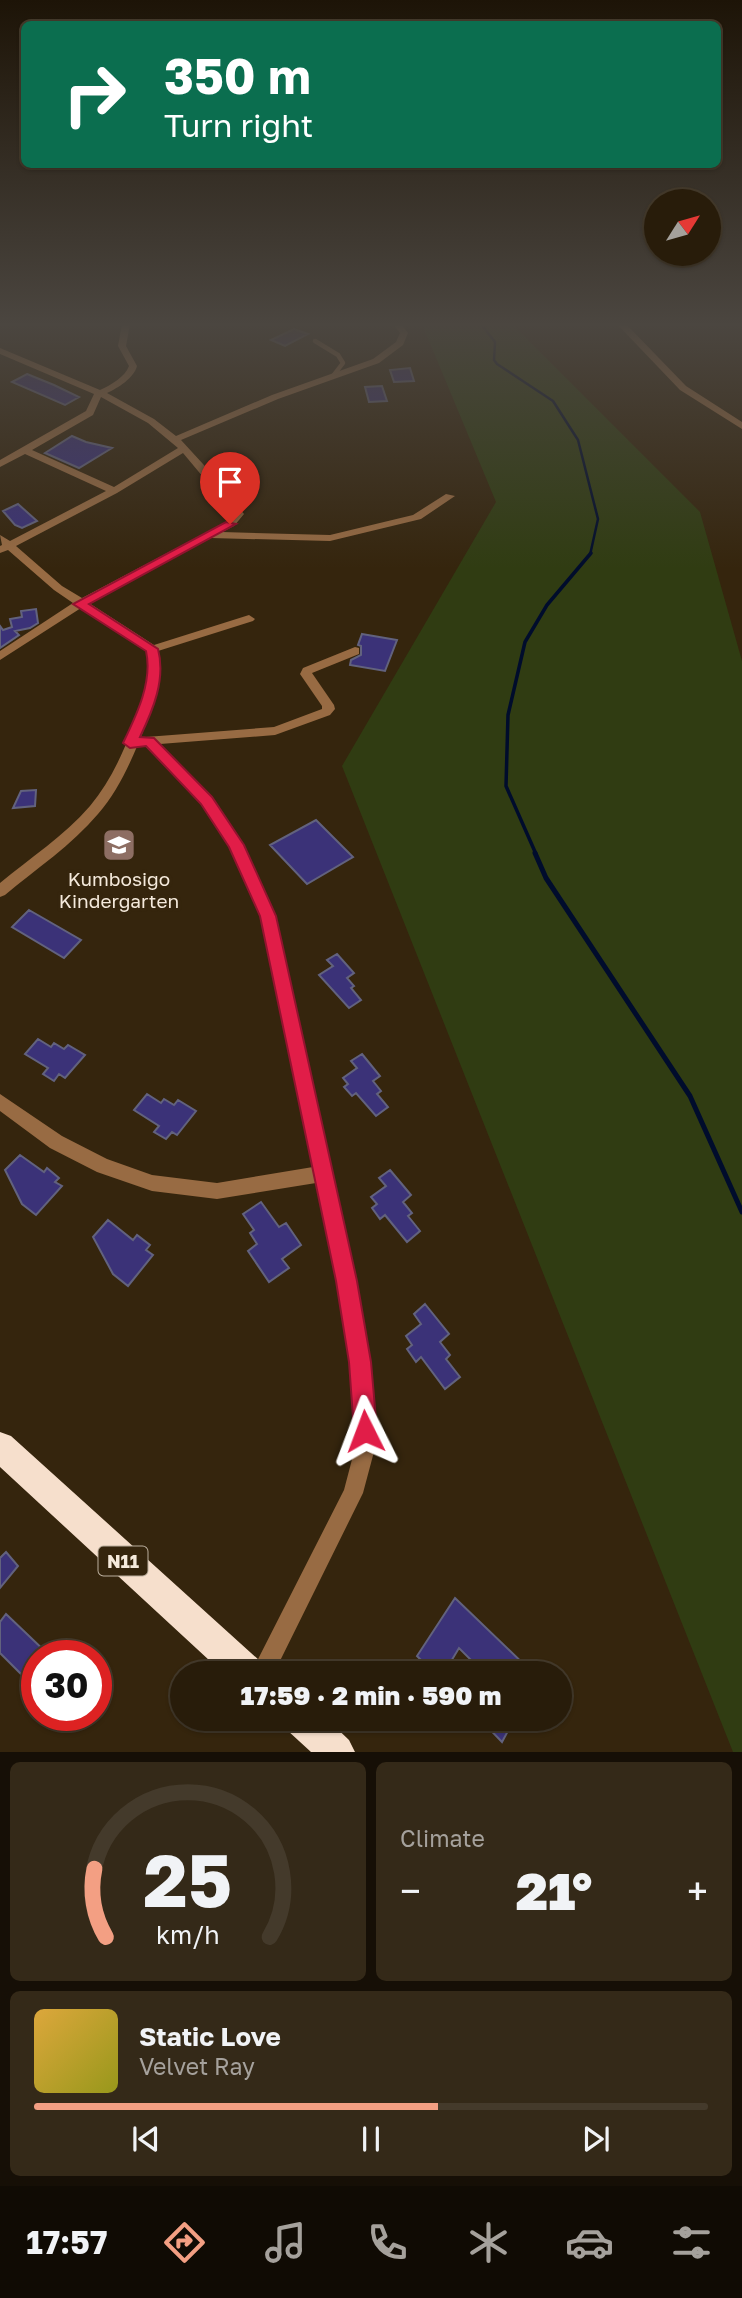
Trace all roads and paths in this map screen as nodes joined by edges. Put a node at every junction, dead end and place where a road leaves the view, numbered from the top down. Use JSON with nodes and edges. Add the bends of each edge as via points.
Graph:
{"nodes":[{"id":1,"x":93,"y":406,"type":"edge"},
{"id":2,"x":122,"y":406,"type":"edge"},
{"id":3,"x":258,"y":406,"type":"edge"},
{"id":4,"x":711,"y":406,"type":"edge"},
{"id":5,"x":742,"y":426,"type":"edge"},
{"id":6,"x":176,"y":439,"type":"junction"},
{"id":7,"x":184,"y":449,"type":"junction"},
{"id":8,"x":25,"y":450,"type":"junction"},
{"id":9,"x":0,"y":464,"type":"edge"},
{"id":10,"x":114,"y":491,"type":"junction"},
{"id":11,"x":450,"y":496,"type":"dead end"},
{"id":12,"x":209,"y":535,"type":"junction"},
{"id":13,"x":0,"y":538,"type":"edge"},
{"id":14,"x":5,"y":548,"type":"edge"},
{"id":15,"x":79,"y":604,"type":"junction"},
{"id":16,"x":249,"y":620,"type":"dead end"},
{"id":17,"x":152,"y":649,"type":"junction"},
{"id":18,"x":355,"y":651,"type":"dead end"},
{"id":19,"x":0,"y":656,"type":"edge"},
{"id":20,"x":149,"y":741,"type":"junction"},
{"id":21,"x":130,"y":743,"type":"junction"},
{"id":22,"x":0,"y":891,"type":"edge"},
{"id":23,"x":0,"y":1101,"type":"edge"},
{"id":24,"x":323,"y":1174,"type":"junction"},
{"id":25,"x":0,"y":1447,"type":"edge"},
{"id":26,"x":235,"y":1661,"type":"edge"},
{"id":27,"x":268,"y":1661,"type":"edge"},
{"id":28,"x":314,"y":1731,"type":"edge"},
{"id":29,"x":337,"y":1752,"type":"edge"}],
"edges":[{"from":1,"to":8,"type":"street","via":[[90,413]]},
{"from":2,"to":6,"type":"street"},
{"from":3,"to":6,"type":"street"},
{"from":4,"to":5,"type":"street"},
{"from":6,"to":7,"type":"street"},
{"from":7,"to":10,"type":"street"},
{"from":7,"to":12,"type":"street","via":[[239,514]]},
{"from":8,"to":9,"type":"street"},
{"from":8,"to":10,"type":"street"},
{"from":10,"to":14,"type":"street"},
{"from":11,"to":12,"type":"street","via":[[417,517],[330,538]]},
{"from":12,"to":15,"type":"street"},
{"from":13,"to":14,"type":"street"},
{"from":14,"to":15,"type":"street"},
{"from":15,"to":17,"type":"street"},
{"from":15,"to":19,"type":"street"},
{"from":16,"to":17,"type":"street"},
{"from":17,"to":21,"type":"street","via":[[152,683]]},
{"from":18,"to":20,"type":"street","via":[[307,671],[328,705],[326,712],[275,731]]},
{"from":20,"to":21,"type":"street"},
{"from":20,"to":24,"type":"street","via":[[206,800],[236,845],[268,916]]},
{"from":21,"to":22,"type":"street","via":[[118,773],[95,808]]},
{"from":23,"to":24,"type":"street","via":[[56,1142],[103,1166],[152,1183],[217,1191]]},
{"from":24,"to":27,"type":"street","via":[[360,1362],[365,1448],[353,1493]]},
{"from":25,"to":26,"type":"highway","number":"N11"},
{"from":28,"to":29,"type":"highway"}]}
